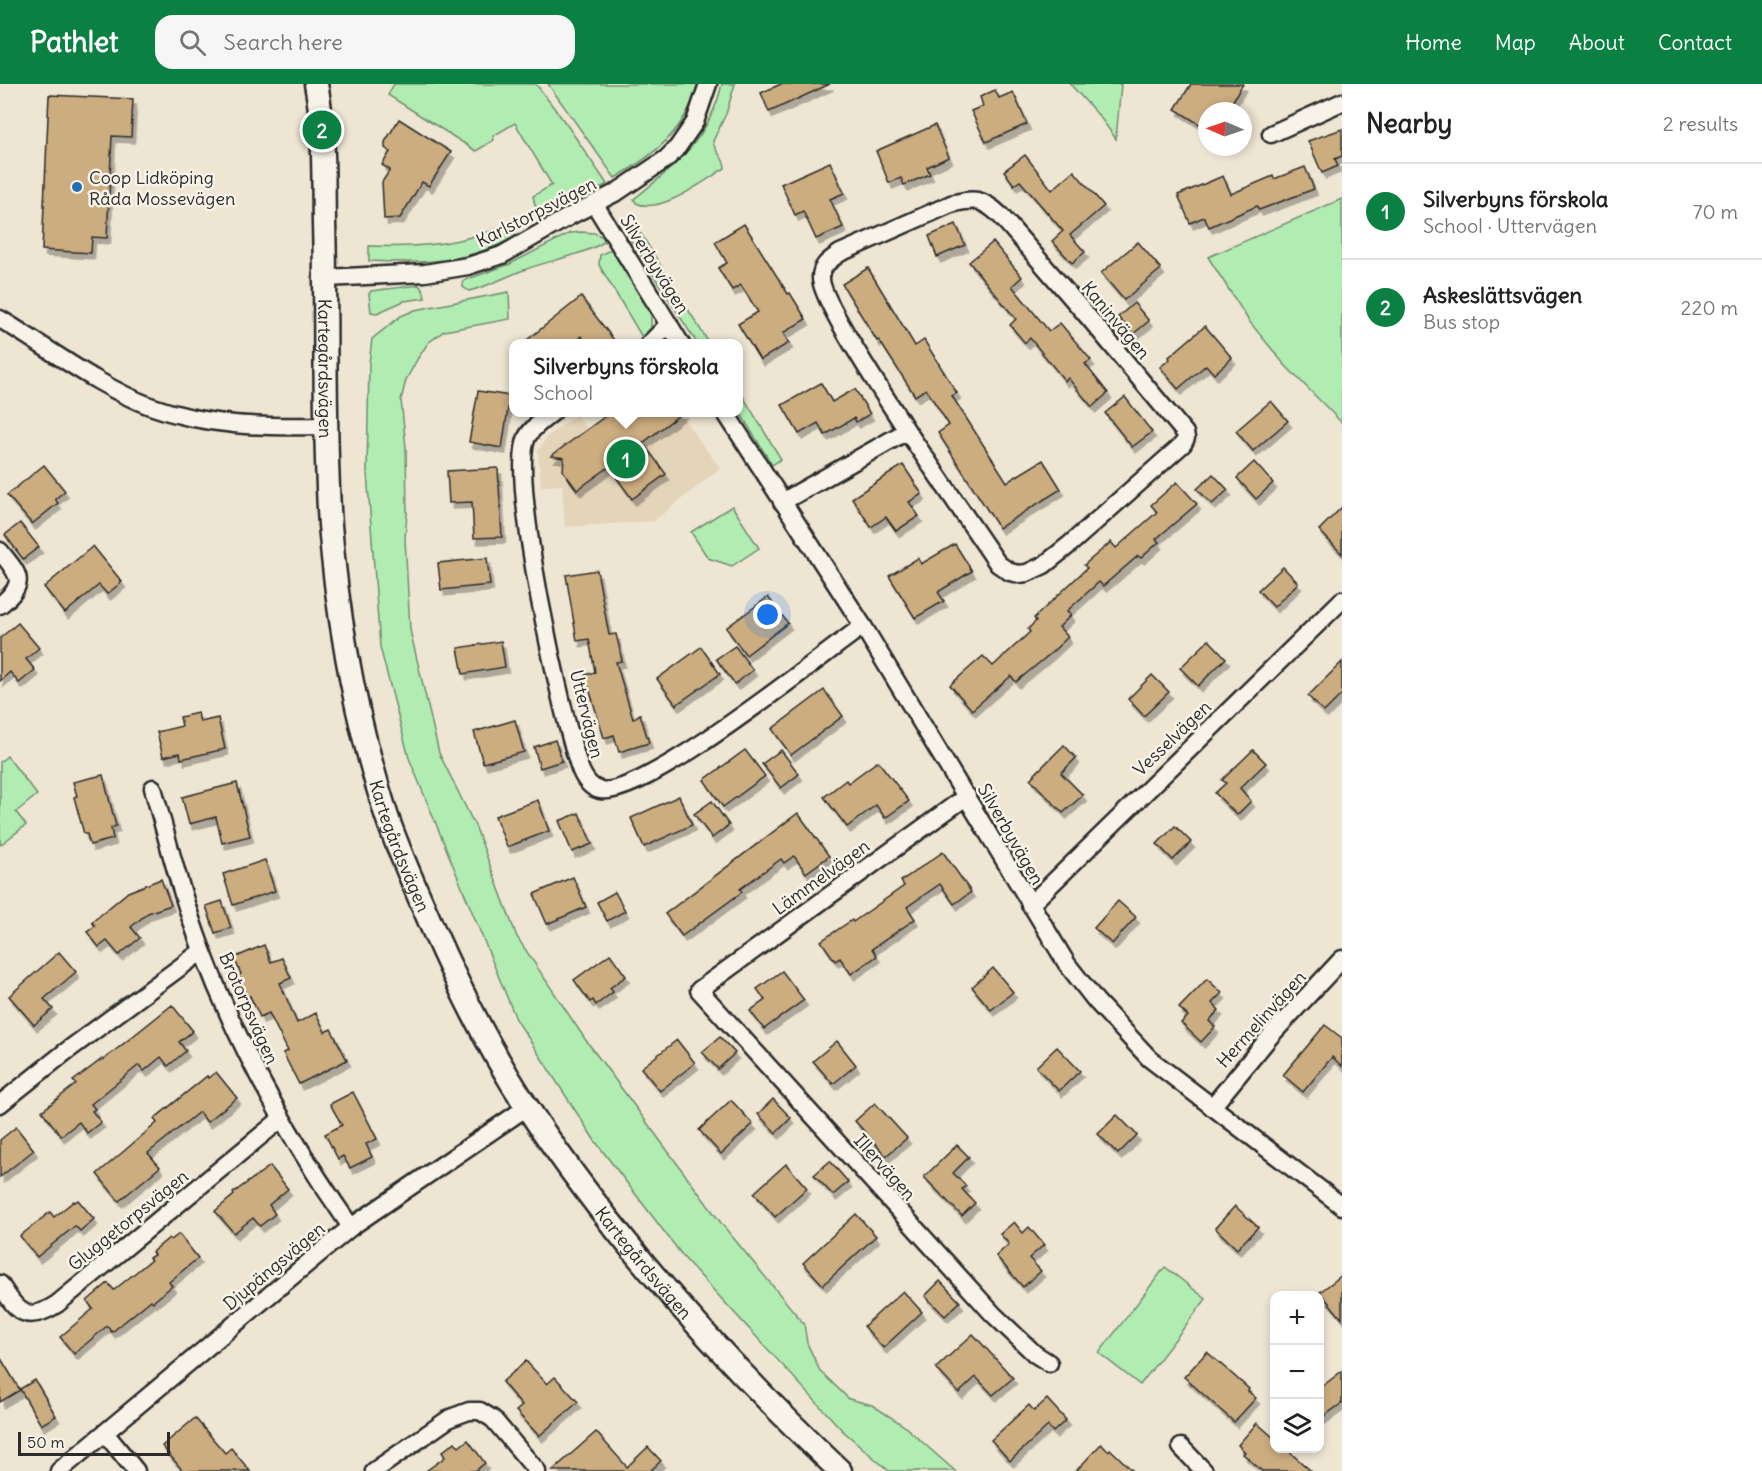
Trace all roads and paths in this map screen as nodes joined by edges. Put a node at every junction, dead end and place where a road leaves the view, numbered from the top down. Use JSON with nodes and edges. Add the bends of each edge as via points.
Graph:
{"nodes":[{"id":1,"x":316,"y":84,"type":"edge"},
{"id":2,"x":708,"y":84,"type":"edge"},
{"id":3,"x":1342,"y":102,"type":"edge"},
{"id":4,"x":1270,"y":134,"type":"dead end"},
{"id":5,"x":595,"y":205,"type":"junction"},
{"id":6,"x":326,"y":278,"type":"junction"},
{"id":7,"x":0,"y":319,"type":"edge"},
{"id":8,"x":669,"y":324,"type":"junction"},
{"id":9,"x":654,"y":339,"type":"edge"},
{"id":10,"x":678,"y":339,"type":"edge"},
{"id":11,"x":547,"y":417,"type":"edge"},
{"id":12,"x":728,"y":417,"type":"edge"},
{"id":13,"x":326,"y":426,"type":"junction"},
{"id":14,"x":907,"y":431,"type":"junction"},
{"id":15,"x":782,"y":502,"type":"junction"},
{"id":16,"x":0,"y":550,"type":"edge"},
{"id":17,"x":1342,"y":600,"type":"edge"},
{"id":18,"x":0,"y":604,"type":"edge"},
{"id":19,"x":863,"y":626,"type":"junction"},
{"id":20,"x":153,"y":788,"type":"dead end"},
{"id":21,"x":967,"y":796,"type":"junction"},
{"id":22,"x":1030,"y":905,"type":"junction"},
{"id":23,"x":202,"y":951,"type":"junction"},
{"id":24,"x":1342,"y":959,"type":"edge"},
{"id":25,"x":699,"y":990,"type":"joint"},
{"id":26,"x":0,"y":1104,"type":"edge"},
{"id":27,"x":527,"y":1107,"type":"junction"},
{"id":28,"x":1212,"y":1107,"type":"junction"},
{"id":29,"x":281,"y":1119,"type":"junction"},
{"id":30,"x":1342,"y":1206,"type":"edge"},
{"id":31,"x":351,"y":1227,"type":"junction"},
{"id":32,"x":0,"y":1284,"type":"edge"},
{"id":33,"x":1049,"y":1363,"type":"dead end"},
{"id":34,"x":105,"y":1433,"type":"junction"},
{"id":35,"x":1180,"y":1447,"type":"dead end"},
{"id":36,"x":59,"y":1471,"type":"edge"},
{"id":37,"x":136,"y":1471,"type":"edge"},
{"id":38,"x":374,"y":1471,"type":"edge"},
{"id":39,"x":537,"y":1471,"type":"edge"},
{"id":40,"x":840,"y":1471,"type":"edge"},
{"id":41,"x":1204,"y":1471,"type":"edge"}],
"edges":[{"from":1,"to":6,"type":"street","name":"Kartegårdsvägen","via":[[322,130]]},
{"from":2,"to":5,"type":"street","name":"Karlstorpsvägen","via":[[695,122],[677,148]]},
{"from":3,"to":4,"type":"street"},
{"from":5,"to":6,"type":"street","name":"Karlstorpsvägen","via":[[502,255],[468,266],[425,273]]},
{"from":5,"to":8,"type":"street","name":"Silverbyvägen"},
{"from":6,"to":13,"type":"street","name":"Kartegårdsvägen"},
{"from":7,"to":13,"type":"street","via":[[150,406],[233,426]]},
{"from":8,"to":9,"type":"street"},
{"from":8,"to":10,"type":"street","name":"Silverbyvägen"},
{"from":11,"to":19,"type":"street","name":"Uttervägen","via":[[527,437],[523,458],[525,494],[544,616],[566,717],[582,772],[594,788],[622,788],[673,761],[750,710]]},
{"from":12,"to":15,"type":"street","name":"Silverbyvägen"},
{"from":13,"to":27,"type":"street","name":"Kartegårdsvägen","via":[[330,523],[347,663],[387,816],[449,965],[489,1045]]},
{"from":14,"to":14,"type":"street","name":"Kaninvägen","via":[[998,564],[1019,574],[1044,565],[1069,545],[1186,438],[1090,318],[1000,215],[978,200],[951,204],[840,253],[823,268],[822,286],[836,315]]},
{"from":14,"to":15,"type":"street"},
{"from":15,"to":19,"type":"street","name":"Silverbyvägen"},
{"from":16,"to":18,"type":"street","via":[[18,580],[15,591]]},
{"from":17,"to":22,"type":"street","name":"Vesselvägen"},
{"from":19,"to":21,"type":"street","name":"Silverbyvägen"},
{"from":20,"to":23,"type":"street","name":"Brotorpsvägen"},
{"from":21,"to":22,"type":"street","name":"Silverbyvägen"},
{"from":21,"to":25,"type":"street","name":"Lämmelvägen"},
{"from":22,"to":28,"type":"street","name":"Silverbyvägen","via":[[1067,964],[1113,1020],[1150,1059]]},
{"from":23,"to":26,"type":"street"},
{"from":23,"to":29,"type":"street","name":"Brotorpsvägen"},
{"from":24,"to":28,"type":"street","name":"Hermelinvägen","via":[[1272,1034]]},
{"from":25,"to":33,"type":"street","name":"Illervägen","via":[[993,1314]]},
{"from":27,"to":31,"type":"street","name":"Djupängsvägen"},
{"from":27,"to":40,"type":"street","name":"Kartegårdsvägen","via":[[681,1308],[744,1377]]},
{"from":28,"to":30,"type":"street","name":"Silverbyvägen"},
{"from":29,"to":31,"type":"street","name":"Brotorpsvägen"},
{"from":29,"to":32,"type":"street","name":"Gluggetorpsvägen","via":[[57,1304],[34,1315],[22,1313]]},
{"from":31,"to":34,"type":"street","name":"Djupängsvägen"},
{"from":34,"to":36,"type":"street","name":"Djupängsvägen"},
{"from":34,"to":37,"type":"street"},
{"from":35,"to":41,"type":"street"},
{"from":38,"to":39,"type":"street","via":[[450,1418],[469,1410],[493,1419]]}]}
